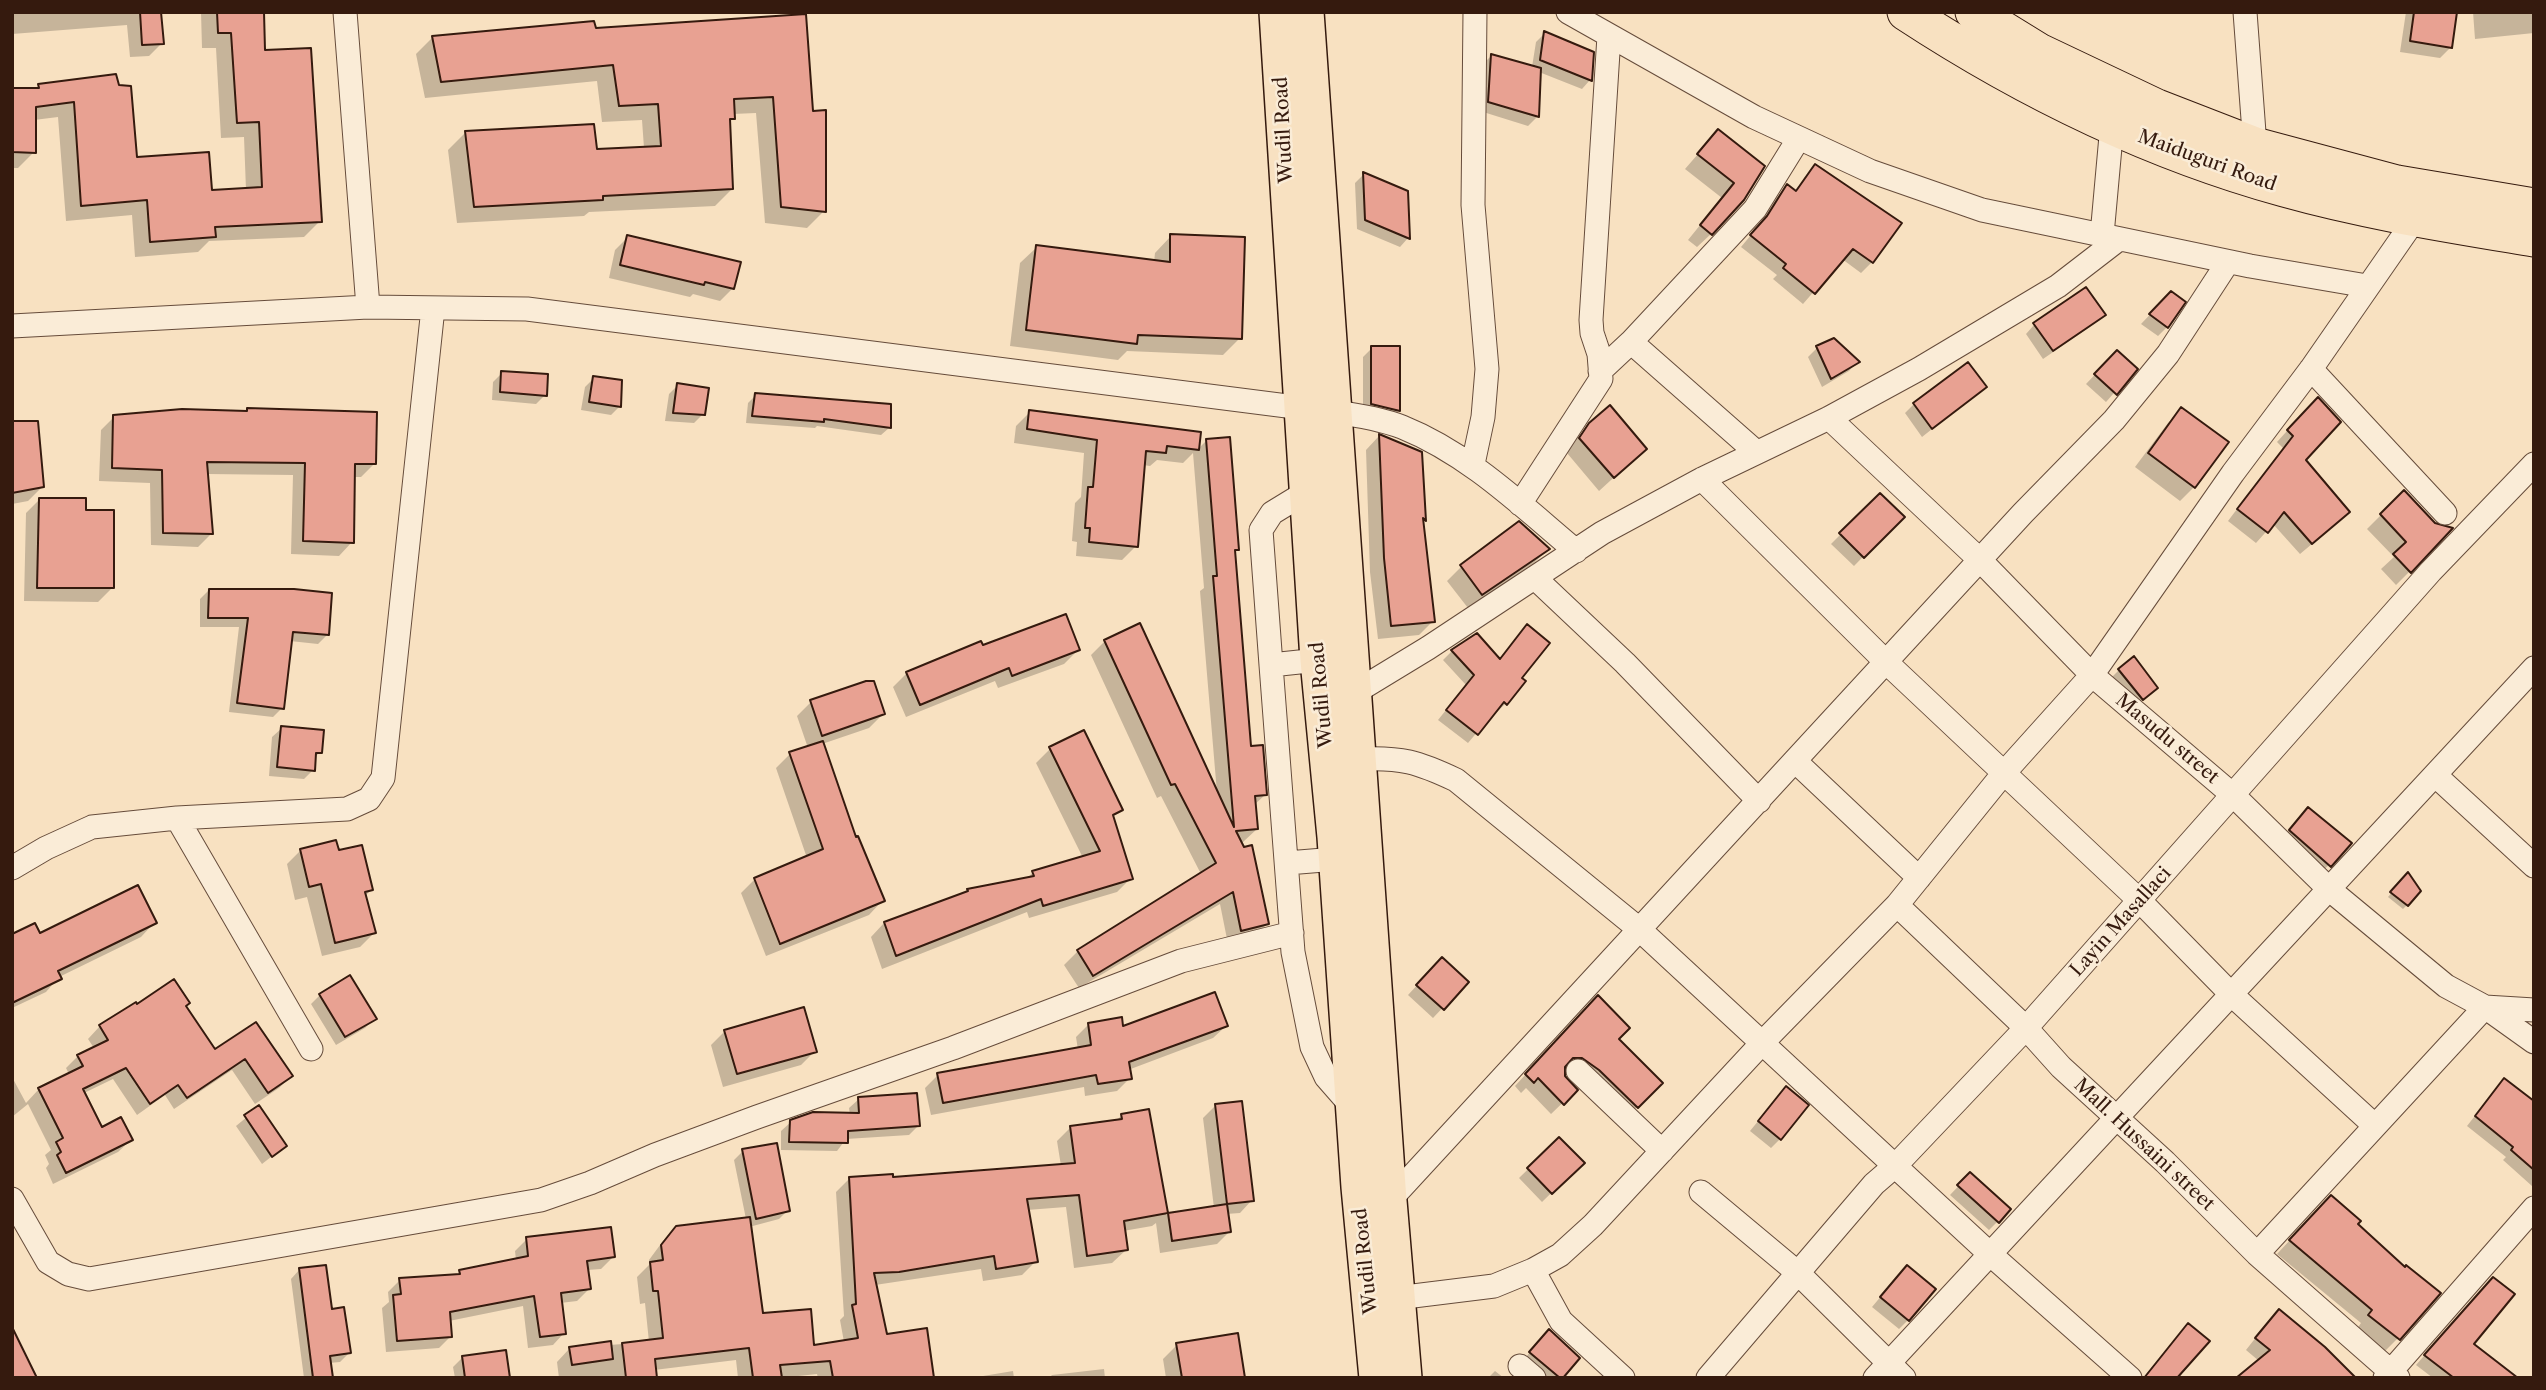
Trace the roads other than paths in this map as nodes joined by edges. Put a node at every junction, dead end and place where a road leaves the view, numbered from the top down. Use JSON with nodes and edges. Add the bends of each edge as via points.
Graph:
{"nodes":[{"id":1,"x":345,"y":12,"type":"edge"},
{"id":2,"x":1277,"y":12,"type":"edge"},
{"id":3,"x":1306,"y":12,"type":"edge"},
{"id":4,"x":1475,"y":12,"type":"edge"},
{"id":5,"x":1568,"y":12,"type":"edge"},
{"id":6,"x":1906,"y":12,"type":"edge"},
{"id":7,"x":1974,"y":12,"type":"edge"},
{"id":8,"x":2245,"y":12,"type":"edge"},
{"id":9,"x":1609,"y":36,"type":"junction"},
{"id":10,"x":2112,"y":125,"type":"junction"},
{"id":11,"x":1799,"y":138,"type":"junction"},
{"id":12,"x":2255,"y":146,"type":"junction"},
{"id":13,"x":2534,"y":208,"type":"edge"},
{"id":14,"x":2415,"y":219,"type":"junction"},
{"id":15,"x":2111,"y":237,"type":"junction"},
{"id":16,"x":2534,"y":237,"type":"edge"},
{"id":17,"x":2228,"y":262,"type":"junction"},
{"id":18,"x":2367,"y":286,"type":"junction"},
{"id":19,"x":368,"y":307,"type":"junction"},
{"id":20,"x":433,"y":308,"type":"junction"},
{"id":21,"x":12,"y":326,"type":"edge"},
{"id":22,"x":1631,"y":342,"type":"junction"},
{"id":23,"x":2311,"y":369,"type":"junction"},
{"id":24,"x":1600,"y":371,"type":"junction"},
{"id":25,"x":1318,"y":410,"type":"junction"},
{"id":26,"x":1829,"y":418,"type":"junction"},
{"id":27,"x":1756,"y":452,"type":"junction"},
{"id":28,"x":1473,"y":464,"type":"junction"},
{"id":29,"x":2534,"y":464,"type":"edge"},
{"id":30,"x":1702,"y":478,"type":"junction"},
{"id":31,"x":1308,"y":491,"type":"junction"},
{"id":32,"x":1520,"y":504,"type":"junction"},
{"id":33,"x":2445,"y":513,"type":"dead end"},
{"id":34,"x":1576,"y":551,"type":"junction"},
{"id":35,"x":1980,"y":560,"type":"junction"},
{"id":36,"x":1535,"y":578,"type":"junction"},
{"id":37,"x":1318,"y":660,"type":"junction"},
{"id":38,"x":1886,"y":662,"type":"junction"},
{"id":39,"x":1271,"y":665,"type":"junction"},
{"id":40,"x":2534,"y":668,"type":"edge"},
{"id":41,"x":2092,"y":675,"type":"junction"},
{"id":42,"x":1354,"y":693,"type":"junction"},
{"id":43,"x":1360,"y":759,"type":"junction"},
{"id":44,"x":1796,"y":761,"type":"junction"},
{"id":45,"x":2003,"y":774,"type":"junction"},
{"id":46,"x":2435,"y":775,"type":"junction"},
{"id":47,"x":2234,"y":796,"type":"junction"},
{"id":48,"x":1759,"y":801,"type":"junction"},
{"id":49,"x":177,"y":818,"type":"junction"},
{"id":50,"x":1336,"y":859,"type":"junction"},
{"id":51,"x":1287,"y":863,"type":"junction"},
{"id":52,"x":2534,"y":866,"type":"edge"},
{"id":53,"x":12,"y":868,"type":"edge"},
{"id":54,"x":1919,"y":878,"type":"junction"},
{"id":55,"x":2330,"y":890,"type":"junction"},
{"id":56,"x":2140,"y":901,"type":"junction"},
{"id":57,"x":1898,"y":905,"type":"junction"},
{"id":58,"x":1639,"y":929,"type":"junction"},
{"id":59,"x":1292,"y":933,"type":"junction"},
{"id":60,"x":2232,"y":995,"type":"junction"},
{"id":61,"x":2485,"y":1006,"type":"junction"},
{"id":62,"x":2534,"y":1010,"type":"edge"},
{"id":63,"x":2026,"y":1028,"type":"junction"},
{"id":64,"x":1763,"y":1042,"type":"junction"},
{"id":65,"x":2534,"y":1042,"type":"edge"},
{"id":66,"x":311,"y":1049,"type":"dead end"},
{"id":67,"x":1578,"y":1071,"type":"dead end"},
{"id":68,"x":1354,"y":1109,"type":"junction"},
{"id":69,"x":2116,"y":1119,"type":"junction"},
{"id":70,"x":2374,"y":1125,"type":"junction"},
{"id":71,"x":1662,"y":1151,"type":"junction"},
{"id":72,"x":1896,"y":1165,"type":"junction"},
{"id":73,"x":1701,"y":1192,"type":"dead end"},
{"id":74,"x":12,"y":1199,"type":"edge"},
{"id":75,"x":1389,"y":1201,"type":"junction"},
{"id":76,"x":2534,"y":1208,"type":"edge"},
{"id":77,"x":2258,"y":1254,"type":"junction"},
{"id":78,"x":1990,"y":1255,"type":"junction"},
{"id":79,"x":1533,"y":1270,"type":"junction"},
{"id":80,"x":1798,"y":1273,"type":"junction"},
{"id":81,"x":1397,"y":1298,"type":"junction"},
{"id":82,"x":1889,"y":1373,"type":"edge"},
{"id":83,"x":2391,"y":1376,"type":"edge"},
{"id":84,"x":1377,"y":1378,"type":"edge"},
{"id":85,"x":1404,"y":1378,"type":"edge"},
{"id":86,"x":1623,"y":1378,"type":"edge"},
{"id":87,"x":1708,"y":1378,"type":"edge"},
{"id":88,"x":2130,"y":1378,"type":"edge"}],
"edges":[{"from":1,"to":19,"type":"street"},
{"from":2,"to":25,"type":"main road","name":"Wudil Road"},
{"from":3,"to":25,"type":"main road","name":"Wudil Road"},
{"from":4,"to":28,"type":"street","via":[[1473,205],[1487,369]]},
{"from":5,"to":9,"type":"street"},
{"from":6,"to":10,"type":"highway","name":"Maiduguri Road","via":[[2045,93]]},
{"from":7,"to":12,"type":"highway","name":"Maiduguri Road","via":[[2039,52],[2157,108]]},
{"from":8,"to":12,"type":"street"},
{"from":9,"to":11,"type":"street"},
{"from":9,"to":24,"type":"street","via":[[1591,320]]},
{"from":10,"to":14,"type":"highway","name":"Maiduguri Road","via":[[2156,146],[2284,188]]},
{"from":10,"to":15,"type":"street"},
{"from":11,"to":15,"type":"street","via":[[1870,171],[1982,210]]},
{"from":11,"to":22,"type":"street","via":[[1755,209]]},
{"from":12,"to":13,"type":"highway","name":"Maiduguri Road","via":[[2397,184]]},
{"from":14,"to":16,"type":"highway","name":"Maiduguri Road"},
{"from":14,"to":18,"type":"street"},
{"from":15,"to":17,"type":"street"},
{"from":15,"to":26,"type":"street","via":[[2058,285]]},
{"from":17,"to":18,"type":"street"},
{"from":17,"to":35,"type":"street","via":[[2168,354],[2114,420]]},
{"from":18,"to":23,"type":"street"},
{"from":19,"to":20,"type":"street"},
{"from":19,"to":21,"type":"street"},
{"from":20,"to":25,"type":"street","via":[[527,309]]},
{"from":20,"to":49,"type":"street","via":[[383,778],[369,799],[347,809]]},
{"from":22,"to":24,"type":"street"},
{"from":22,"to":27,"type":"street"},
{"from":23,"to":33,"type":"street"},
{"from":23,"to":41,"type":"street"},
{"from":24,"to":32,"type":"street","via":[[1597,388]]},
{"from":25,"to":28,"type":"street","via":[[1401,427]]},
{"from":25,"to":31,"type":"main road","name":"Wudil Road"},
{"from":25,"to":42,"type":"main road","name":"Wudil Road"},
{"from":26,"to":27,"type":"street"},
{"from":26,"to":35,"type":"street","name":"Masudu street"},
{"from":27,"to":30,"type":"street"},
{"from":28,"to":32,"type":"street"},
{"from":29,"to":47,"type":"street","name":"Layin Masallaci","via":[[2431,571]]},
{"from":30,"to":34,"type":"street"},
{"from":30,"to":38,"type":"street"},
{"from":31,"to":37,"type":"main road","name":"Wudil Road"},
{"from":31,"to":39,"type":"street","via":[[1272,513],[1261,530]]},
{"from":32,"to":34,"type":"street"},
{"from":34,"to":36,"type":"street"},
{"from":35,"to":38,"type":"street"},
{"from":35,"to":41,"type":"street","name":"Masudu street"},
{"from":36,"to":42,"type":"street"},
{"from":36,"to":48,"type":"street"},
{"from":37,"to":39,"type":"street"},
{"from":37,"to":50,"type":"main road","name":"Wudil Road"},
{"from":38,"to":44,"type":"street"},
{"from":38,"to":45,"type":"street"},
{"from":39,"to":51,"type":"street"},
{"from":40,"to":46,"type":"street"},
{"from":41,"to":45,"type":"street"},
{"from":41,"to":47,"type":"street","name":"Masudu street"},
{"from":42,"to":43,"type":"main road","name":"Wudil Road"},
{"from":43,"to":58,"type":"street","via":[[1391,757],[1456,780]]},
{"from":43,"to":75,"type":"main road","name":"Wudil Road"},
{"from":44,"to":48,"type":"street"},
{"from":44,"to":54,"type":"street"},
{"from":45,"to":54,"type":"street"},
{"from":45,"to":56,"type":"street"},
{"from":46,"to":52,"type":"street"},
{"from":46,"to":55,"type":"street"},
{"from":47,"to":55,"type":"street","name":"Masudu street"},
{"from":47,"to":56,"type":"street","name":"Layin Masallaci"},
{"from":48,"to":58,"type":"street"},
{"from":49,"to":53,"type":"street","via":[[92,827]]},
{"from":49,"to":66,"type":"street"},
{"from":50,"to":51,"type":"street"},
{"from":50,"to":68,"type":"main road","name":"Wudil Road"},
{"from":51,"to":59,"type":"street"},
{"from":54,"to":57,"type":"street"},
{"from":55,"to":60,"type":"street"},
{"from":55,"to":61,"type":"street","name":"Masudu street","via":[[2446,986]]},
{"from":56,"to":60,"type":"street"},
{"from":56,"to":63,"type":"street","name":"Layin Masallaci"},
{"from":57,"to":63,"type":"street","name":"Mall. Hussaini street"},
{"from":57,"to":64,"type":"street"},
{"from":58,"to":64,"type":"street"},
{"from":58,"to":75,"type":"street"},
{"from":59,"to":68,"type":"street","via":[[1312,1047],[1326,1077]]},
{"from":59,"to":74,"type":"street","via":[[1181,961],[541,1200],[89,1279],[48,1262]]},
{"from":60,"to":69,"type":"street"},
{"from":60,"to":70,"type":"street"},
{"from":61,"to":62,"type":"street","name":"Masudu street"},
{"from":61,"to":65,"type":"street"},
{"from":61,"to":70,"type":"street"},
{"from":63,"to":69,"type":"street","name":"Mall. Hussaini street"},
{"from":63,"to":72,"type":"street","name":"Layin Masallaci"},
{"from":64,"to":71,"type":"street"},
{"from":64,"to":72,"type":"street"},
{"from":67,"to":71,"type":"street"},
{"from":68,"to":84,"type":"main road","name":"Wudil Road"},
{"from":69,"to":77,"type":"street","name":"Mall. Hussaini street"},
{"from":69,"to":78,"type":"street"},
{"from":70,"to":77,"type":"street"},
{"from":71,"to":79,"type":"street","via":[[1593,1225],[1560,1255]]},
{"from":72,"to":78,"type":"street"},
{"from":72,"to":80,"type":"street","name":"Layin Masallaci","via":[[1874,1184]]},
{"from":73,"to":80,"type":"street"},
{"from":75,"to":81,"type":"main road","name":"Wudil Road"},
{"from":76,"to":83,"type":"street"},
{"from":77,"to":83,"type":"street","name":"Mall. Hussaini street"},
{"from":78,"to":82,"type":"street"},
{"from":78,"to":88,"type":"street"},
{"from":79,"to":81,"type":"street","via":[[1494,1286]]},
{"from":79,"to":86,"type":"street","via":[[1561,1321]]},
{"from":80,"to":82,"type":"street"},
{"from":80,"to":87,"type":"street","name":"Layin Masallaci"},
{"from":81,"to":85,"type":"main road","name":"Wudil Road"}]}
